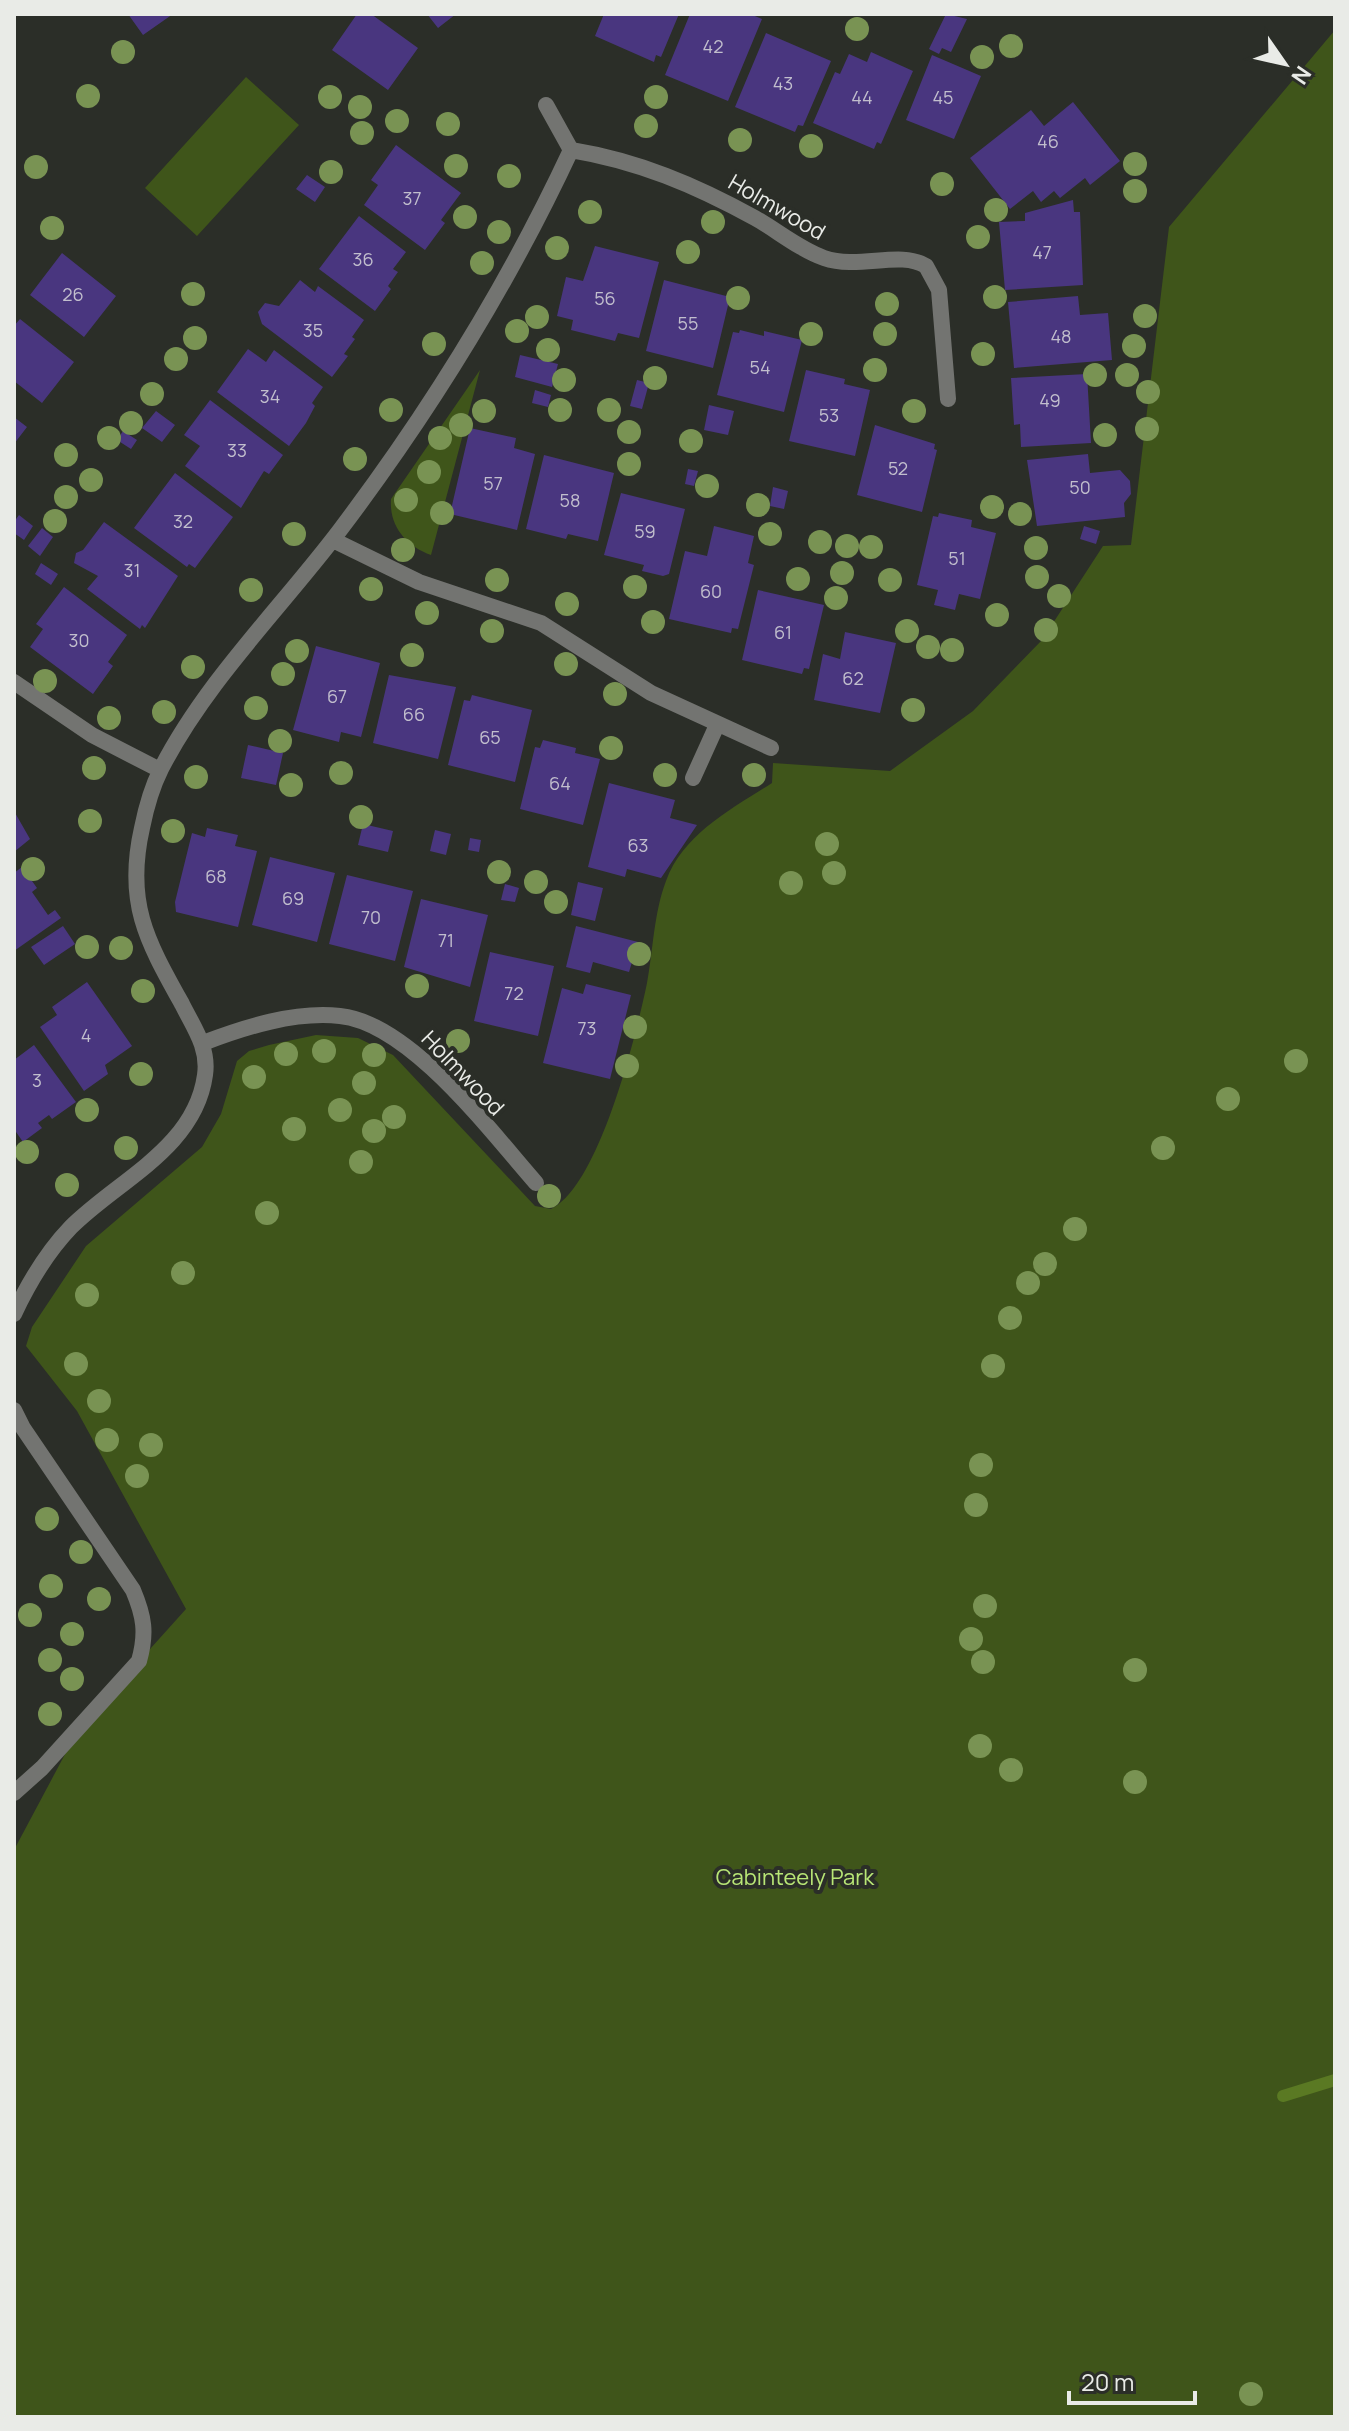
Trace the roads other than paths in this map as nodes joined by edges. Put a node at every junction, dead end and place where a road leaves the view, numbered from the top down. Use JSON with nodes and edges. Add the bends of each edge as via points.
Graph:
{"nodes":[{"id":1,"x":546,"y":105,"type":"dead end"},
{"id":2,"x":571,"y":150,"type":"junction"},
{"id":3,"x":948,"y":399,"type":"dead end"},
{"id":4,"x":333,"y":540,"type":"junction"},
{"id":5,"x":14,"y":682,"type":"edge"},
{"id":6,"x":717,"y":725,"type":"junction"},
{"id":7,"x":771,"y":748,"type":"dead end"},
{"id":8,"x":160,"y":770,"type":"junction"},
{"id":9,"x":693,"y":778,"type":"dead end"},
{"id":10,"x":203,"y":1043,"type":"junction"},
{"id":11,"x":536,"y":1183,"type":"dead end"},
{"id":12,"x":14,"y":1314,"type":"edge"},
{"id":13,"x":14,"y":1410,"type":"edge"},
{"id":14,"x":14,"y":1793,"type":"edge"}],
"edges":[{"from":1,"to":2,"type":"street"},
{"from":2,"to":3,"type":"street","name":"Holmwood","via":[[631,162],[678,179],[828,259],[862,265],[907,258],[926,266],[939,290]]},
{"from":2,"to":4,"type":"street","via":[[480,325]]},
{"from":4,"to":6,"type":"street","via":[[419,582],[541,623],[638,685]]},
{"from":4,"to":8,"type":"street","via":[[220,682]]},
{"from":5,"to":8,"type":"street","via":[[92,735]]},
{"from":6,"to":7,"type":"street"},
{"from":6,"to":9,"type":"street"},
{"from":8,"to":10,"type":"street","via":[[140,837],[137,905],[155,957]]},
{"from":10,"to":11,"type":"street","name":"Holmwood","via":[[291,1019],[340,1016],[392,1035],[418,1055]]},
{"from":10,"to":12,"type":"street","via":[[205,1072],[190,1121],[72,1227],[41,1261]]},
{"from":13,"to":14,"type":"street","via":[[133,1590],[144,1616],[145,1638],[139,1661]]}]}
